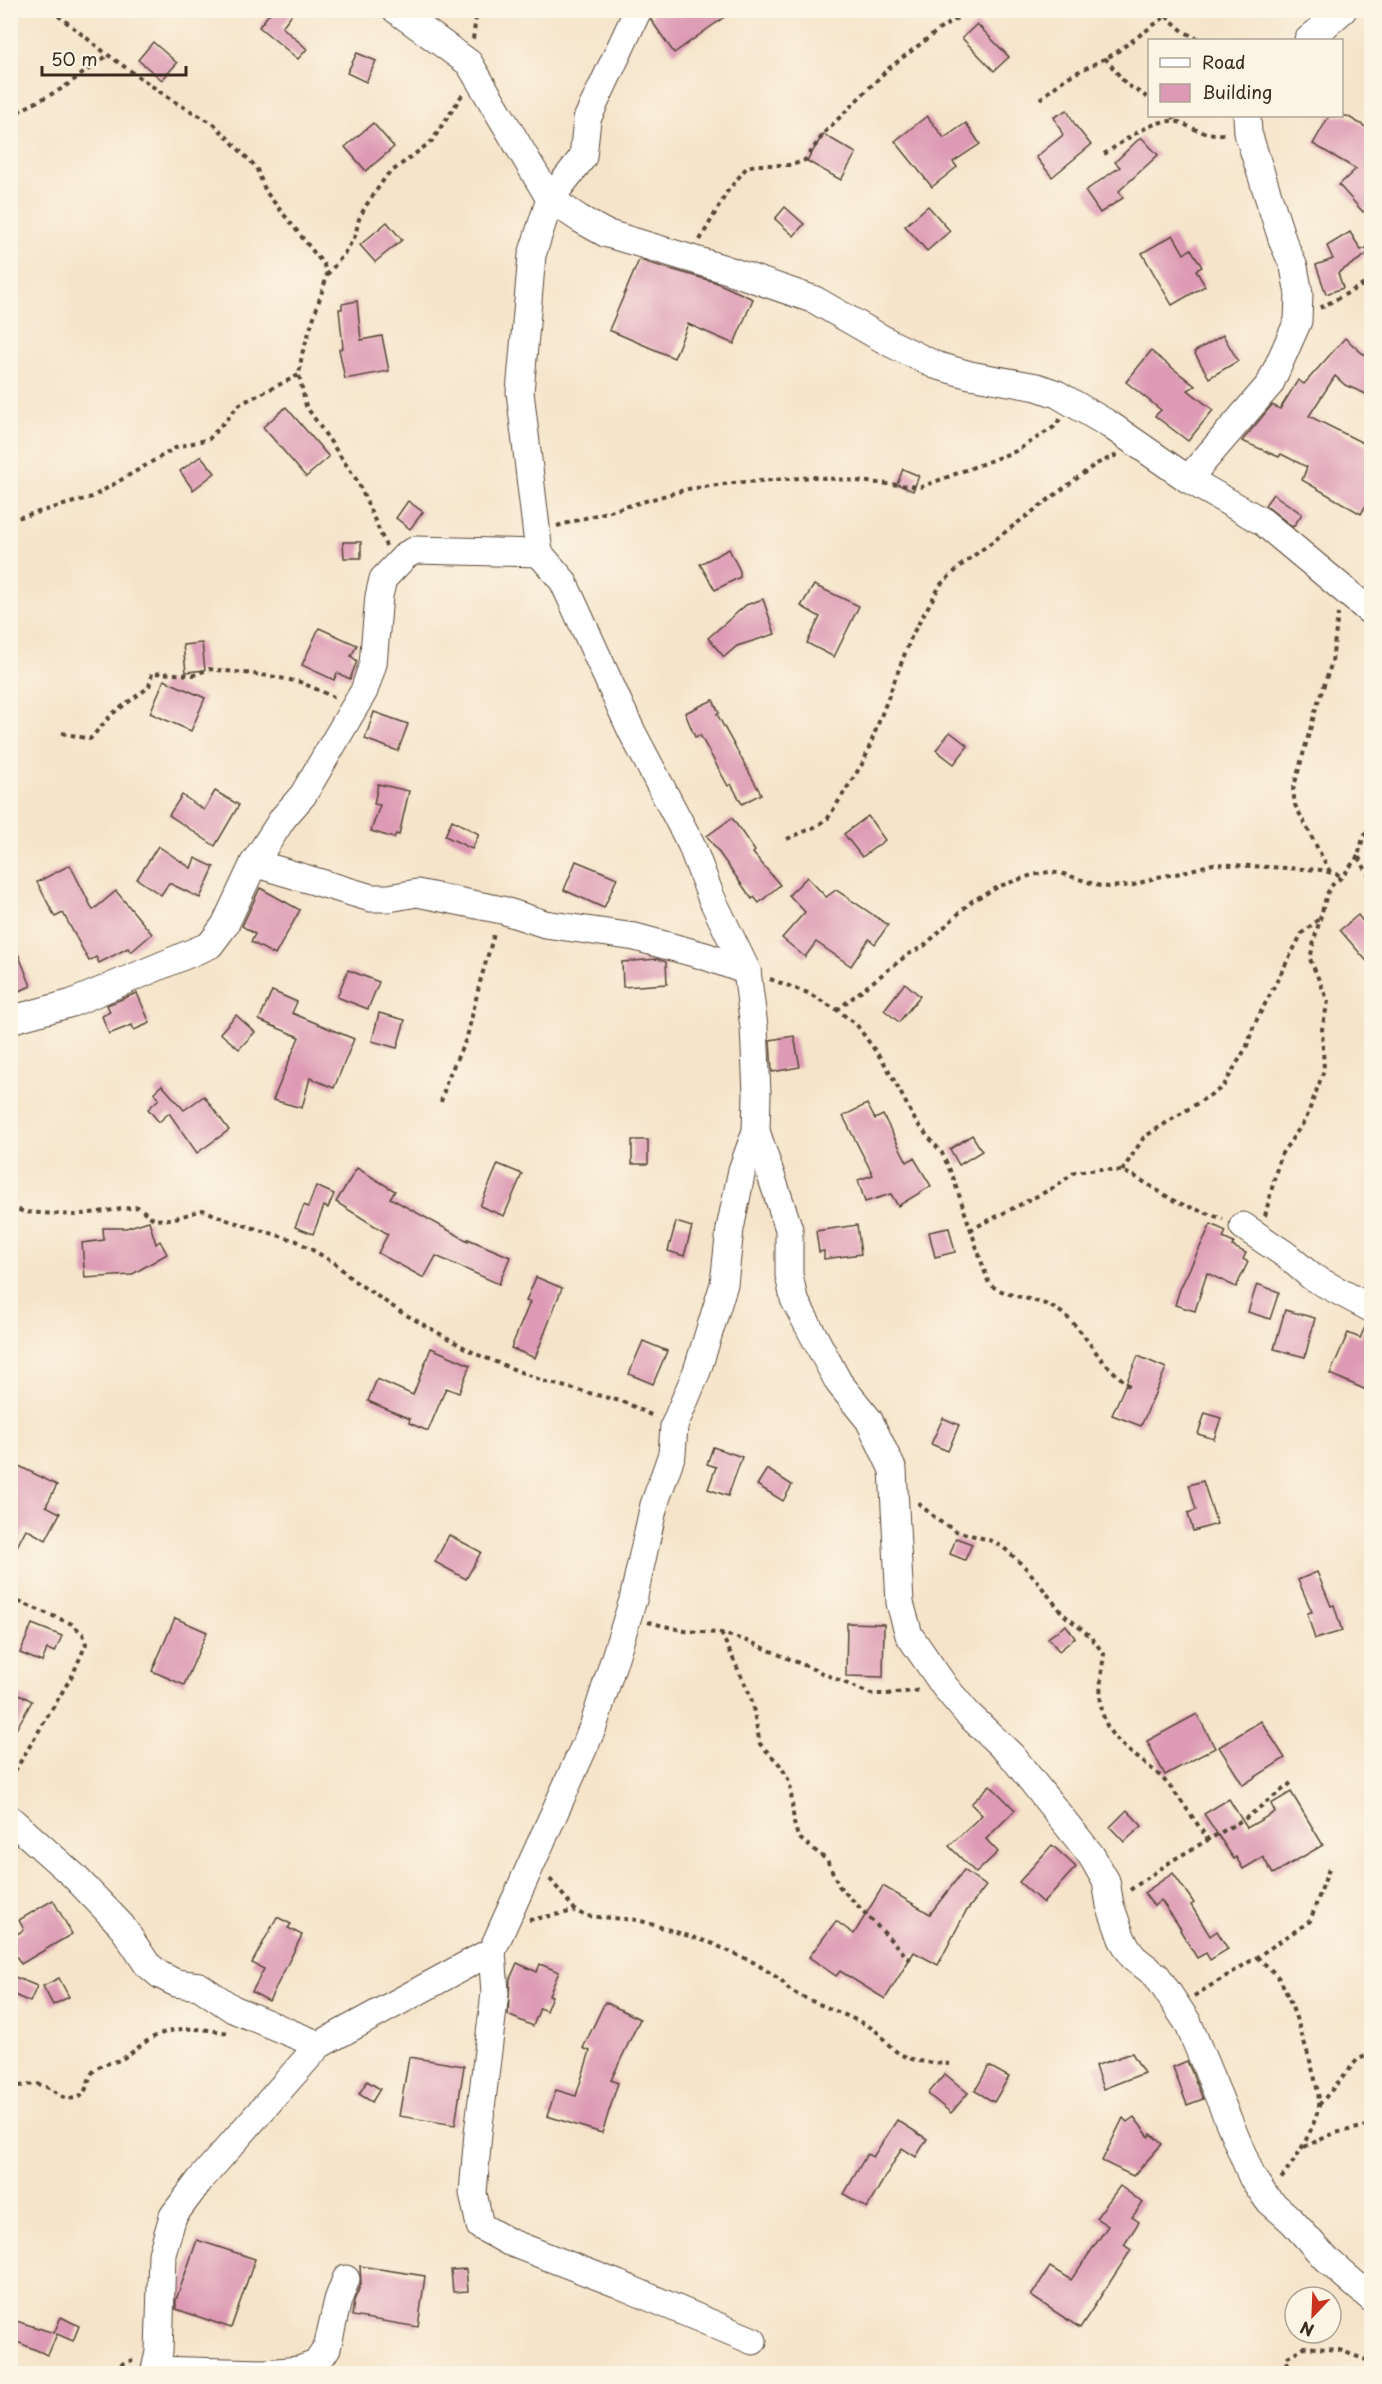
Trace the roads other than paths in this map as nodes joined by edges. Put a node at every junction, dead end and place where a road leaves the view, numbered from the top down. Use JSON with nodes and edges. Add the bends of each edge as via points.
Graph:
{"nodes":[{"id":1,"x":396,"y":10,"type":"edge"},
{"id":2,"x":638,"y":10,"type":"edge"},
{"id":3,"x":1343,"y":10,"type":"edge"},
{"id":4,"x":1309,"y":39,"type":"edge"},
{"id":5,"x":1247,"y":124,"type":"edge"},
{"id":6,"x":550,"y":200,"type":"junction"},
{"id":7,"x":1188,"y":479,"type":"junction"},
{"id":8,"x":537,"y":543,"type":"junction"},
{"id":9,"x":1371,"y":613,"type":"edge"},
{"id":10,"x":254,"y":863,"type":"junction"},
{"id":11,"x":747,"y":971,"type":"junction"},
{"id":12,"x":10,"y":1020,"type":"edge"},
{"id":13,"x":756,"y":1131,"type":"junction"},
{"id":14,"x":1251,"y":1231,"type":"road end"},
{"id":15,"x":1371,"y":1309,"type":"edge"},
{"id":16,"x":10,"y":1819,"type":"edge"},
{"id":17,"x":498,"y":1939,"type":"junction"},
{"id":18,"x":319,"y":2045,"type":"junction"},
{"id":19,"x":346,"y":2279,"type":"dead end"},
{"id":20,"x":1371,"y":2299,"type":"edge"},
{"id":21,"x":753,"y":2341,"type":"dead end"},
{"id":22,"x":156,"y":2365,"type":"edge"}],
"edges":[{"from":1,"to":6,"type":"street","via":[[469,63]]},
{"from":2,"to":6,"type":"street","via":[[587,119],[583,157]]},
{"from":3,"to":4,"type":"street"},
{"from":5,"to":7,"type":"street","via":[[1294,267],[1298,319],[1270,384]]},
{"from":6,"to":7,"type":"street","via":[[605,233],[814,300],[935,365],[1057,394]]},
{"from":6,"to":8,"type":"street","via":[[532,255],[520,392]]},
{"from":7,"to":9,"type":"street","via":[[1263,522]]},
{"from":8,"to":10,"type":"street","via":[[416,550],[383,579],[373,664],[364,691],[303,795]]},
{"from":8,"to":11,"type":"street","via":[[563,581],[631,730],[692,844],[711,897]]},
{"from":10,"to":11,"type":"street","via":[[371,898],[417,893],[502,910],[545,924],[635,937]]},
{"from":10,"to":12,"type":"street","via":[[225,925],[210,945],[72,1003]]},
{"from":11,"to":13,"type":"street","via":[[754,1027]]},
{"from":13,"to":17,"type":"street","via":[[742,1170],[724,1284],[697,1371],[674,1426],[672,1454],[654,1505],[628,1616],[593,1727]]},
{"from":13,"to":20,"type":"street","via":[[789,1229],[789,1275],[794,1299],[839,1383],[869,1420],[892,1470],[900,1603],[909,1635],[945,1688],[1012,1756],[1091,1855],[1106,1881],[1122,1939],[1178,2005],[1252,2177],[1267,2199]]},
{"from":14,"to":15,"type":"street","via":[[1312,1277]]},
{"from":16,"to":18,"type":"street","via":[[74,1876],[121,1925],[147,1964],[160,1975],[176,1983],[199,1986],[233,2009]]},
{"from":17,"to":18,"type":"street"},
{"from":17,"to":21,"type":"street","via":[[473,2193],[480,2226],[509,2242]]},
{"from":18,"to":22,"type":"street","via":[[173,2216],[162,2254]]},
{"from":19,"to":22,"type":"street","via":[[327,2348],[316,2364],[300,2370],[266,2373]]}]}
